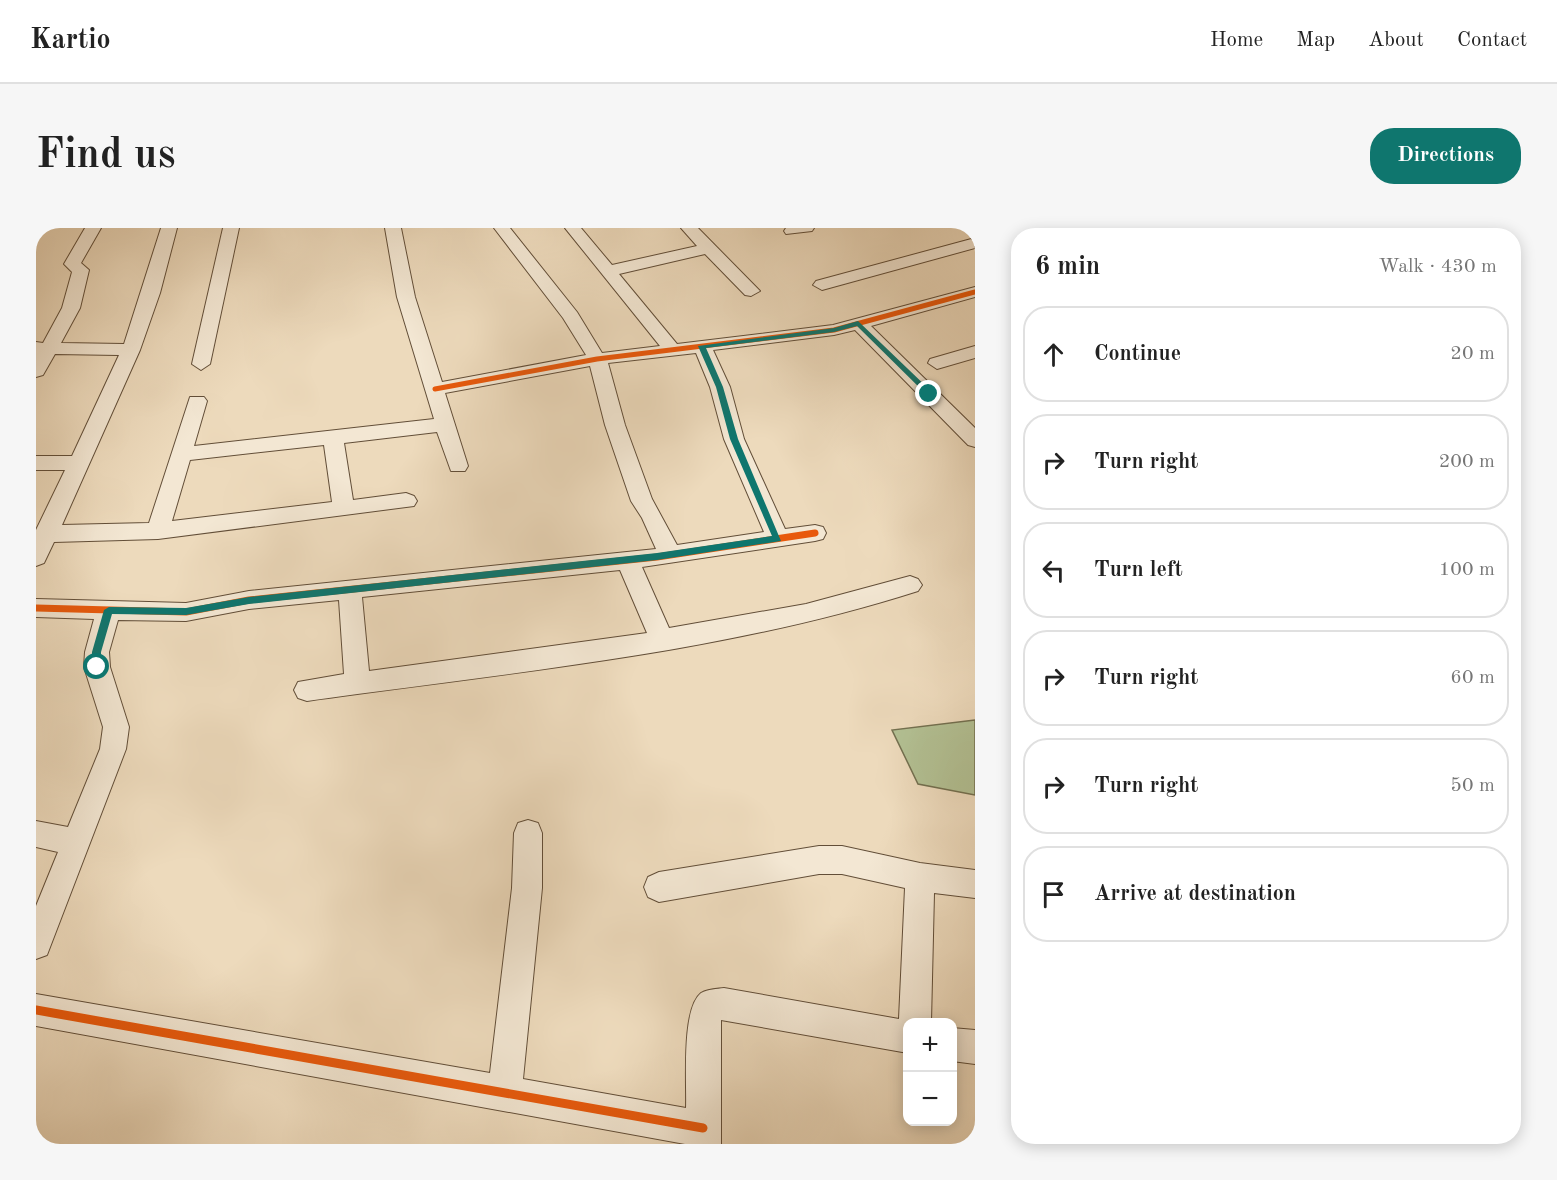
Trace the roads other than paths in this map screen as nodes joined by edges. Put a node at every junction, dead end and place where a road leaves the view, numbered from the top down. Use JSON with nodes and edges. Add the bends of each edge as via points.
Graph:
{"nodes":[{"id":1,"x":93,"y":228,"type":"edge"},
{"id":2,"x":169,"y":228,"type":"edge"},
{"id":3,"x":231,"y":228,"type":"edge"},
{"id":4,"x":393,"y":228,"type":"edge"},
{"id":5,"x":502,"y":228,"type":"edge"},
{"id":6,"x":573,"y":228,"type":"edge"},
{"id":7,"x":689,"y":228,"type":"edge"},
{"id":8,"x":975,"y":243,"type":"edge"},
{"id":9,"x":708,"y":248,"type":"junction"},
{"id":10,"x":609,"y":271,"type":"junction"},
{"id":11,"x":822,"y":285,"type":"dead end"},
{"id":12,"x":751,"y":291,"type":"dead end"},
{"id":13,"x":975,"y":292,"type":"edge"},
{"id":14,"x":858,"y":323,"type":"junction"},
{"id":15,"x":702,"y":346,"type":"junction"},
{"id":16,"x":42,"y":348,"type":"edge"},
{"id":17,"x":131,"y":350,"type":"junction"},
{"id":18,"x":672,"y":350,"type":"junction"},
{"id":19,"x":975,"y":352,"type":"edge"},
{"id":20,"x":597,"y":358,"type":"junction"},
{"id":21,"x":937,"y":363,"type":"dead end"},
{"id":22,"x":201,"y":364,"type":"dead end"},
{"id":23,"x":36,"y":371,"type":"edge"},
{"id":24,"x":435,"y":389,"type":"junction"},
{"id":25,"x":197,"y":401,"type":"dead end"},
{"id":26,"x":441,"y":425,"type":"dead end"},
{"id":27,"x":333,"y":437,"type":"junction"},
{"id":28,"x":975,"y":440,"type":"edge"},
{"id":29,"x":181,"y":454,"type":"junction"},
{"id":30,"x":36,"y":463,"type":"edge"},
{"id":31,"x":79,"y":463,"type":"junction"},
{"id":32,"x":458,"y":466,"type":"dead end"},
{"id":33,"x":406,"y":501,"type":"dead end"},
{"id":34,"x":344,"y":508,"type":"junction"},
{"id":35,"x":44,"y":526,"type":"edge"},
{"id":36,"x":158,"y":531,"type":"junction"},
{"id":37,"x":816,"y":533,"type":"dead end"},
{"id":38,"x":778,"y":538,"type":"junction"},
{"id":39,"x":670,"y":555,"type":"junction"},
{"id":40,"x":36,"y":557,"type":"edge"},
{"id":41,"x":627,"y":560,"type":"junction"},
{"id":42,"x":910,"y":585,"type":"dead end"},
{"id":43,"x":350,"y":590,"type":"junction"},
{"id":44,"x":36,"y":608,"type":"edge"},
{"id":45,"x":109,"y":610,"type":"junction"},
{"id":46,"x":662,"y":639,"type":"junction"},
{"id":47,"x":357,"y":682,"type":"junction"},
{"id":48,"x":307,"y":690,"type":"dead end"},
{"id":49,"x":528,"y":832,"type":"dead end"},
{"id":50,"x":36,"y":834,"type":"edge"},
{"id":51,"x":74,"y":842,"type":"junction"},
{"id":52,"x":920,"y":877,"type":"junction"},
{"id":53,"x":975,"y":884,"type":"edge"},
{"id":54,"x":659,"y":887,"type":"dead end"},
{"id":55,"x":36,"y":944,"type":"edge"},
{"id":56,"x":36,"y":1010,"type":"edge"},
{"id":57,"x":915,"y":1018,"type":"edge"},
{"id":58,"x":903,"y":1036,"type":"edge"},
{"id":59,"x":957,"y":1045,"type":"edge"},
{"id":60,"x":975,"y":1047,"type":"edge"},
{"id":61,"x":505,"y":1093,"type":"junction"},
{"id":62,"x":703,"y":1136,"type":"edge"}],
"edges":[{"from":1,"to":16,"type":"street","via":[[72,264],[81,270],[71,308]]},
{"from":2,"to":17,"type":"street"},
{"from":3,"to":22,"type":"street"},
{"from":4,"to":24,"type":"street","via":[[406,297]]},
{"from":5,"to":20,"type":"street","via":[[571,316]]},
{"from":6,"to":10,"type":"street"},
{"from":7,"to":9,"type":"street"},
{"from":8,"to":11,"type":"street"},
{"from":9,"to":10,"type":"street"},
{"from":9,"to":12,"type":"street"},
{"from":10,"to":18,"type":"street"},
{"from":13,"to":14,"type":"street"},
{"from":14,"to":15,"type":"street","via":[[834,330]]},
{"from":14,"to":28,"type":"street"},
{"from":15,"to":18,"type":"street"},
{"from":15,"to":38,"type":"street","via":[[720,387],[734,439]]},
{"from":16,"to":17,"type":"street"},
{"from":16,"to":23,"type":"street"},
{"from":17,"to":31,"type":"street"},
{"from":18,"to":20,"type":"street"},
{"from":19,"to":21,"type":"street"},
{"from":20,"to":24,"type":"street"},
{"from":20,"to":39,"type":"street","via":[[642,501]]},
{"from":24,"to":32,"type":"street"},
{"from":25,"to":29,"type":"street"},
{"from":26,"to":27,"type":"street"},
{"from":27,"to":29,"type":"street"},
{"from":27,"to":34,"type":"street"},
{"from":29,"to":36,"type":"street"},
{"from":30,"to":31,"type":"street"},
{"from":31,"to":35,"type":"street"},
{"from":33,"to":34,"type":"street"},
{"from":34,"to":36,"type":"street"},
{"from":35,"to":36,"type":"street"},
{"from":35,"to":40,"type":"street"},
{"from":37,"to":38,"type":"street"},
{"from":38,"to":39,"type":"street"},
{"from":39,"to":41,"type":"street"},
{"from":41,"to":43,"type":"street"},
{"from":41,"to":46,"type":"street"},
{"from":42,"to":46,"type":"street","via":[[806,613]]},
{"from":43,"to":45,"type":"street","via":[[249,600],[186,612]]},
{"from":43,"to":47,"type":"street"},
{"from":44,"to":45,"type":"street"},
{"from":45,"to":51,"type":"street","via":[[97,652],[97,667],[116,727],[113,749]]},
{"from":46,"to":47,"type":"street"},
{"from":47,"to":48,"type":"street"},
{"from":49,"to":61,"type":"street","via":[[527,888]]},
{"from":50,"to":51,"type":"street"},
{"from":51,"to":55,"type":"street"},
{"from":52,"to":53,"type":"street"},
{"from":52,"to":54,"type":"street","via":[[842,860],[819,860]]},
{"from":52,"to":57,"type":"street"},
{"from":56,"to":61,"type":"street"},
{"from":58,"to":62,"type":"street","via":[[712,1005],[705,1016]]},
{"from":59,"to":60,"type":"street"},
{"from":61,"to":62,"type":"street"}]}
